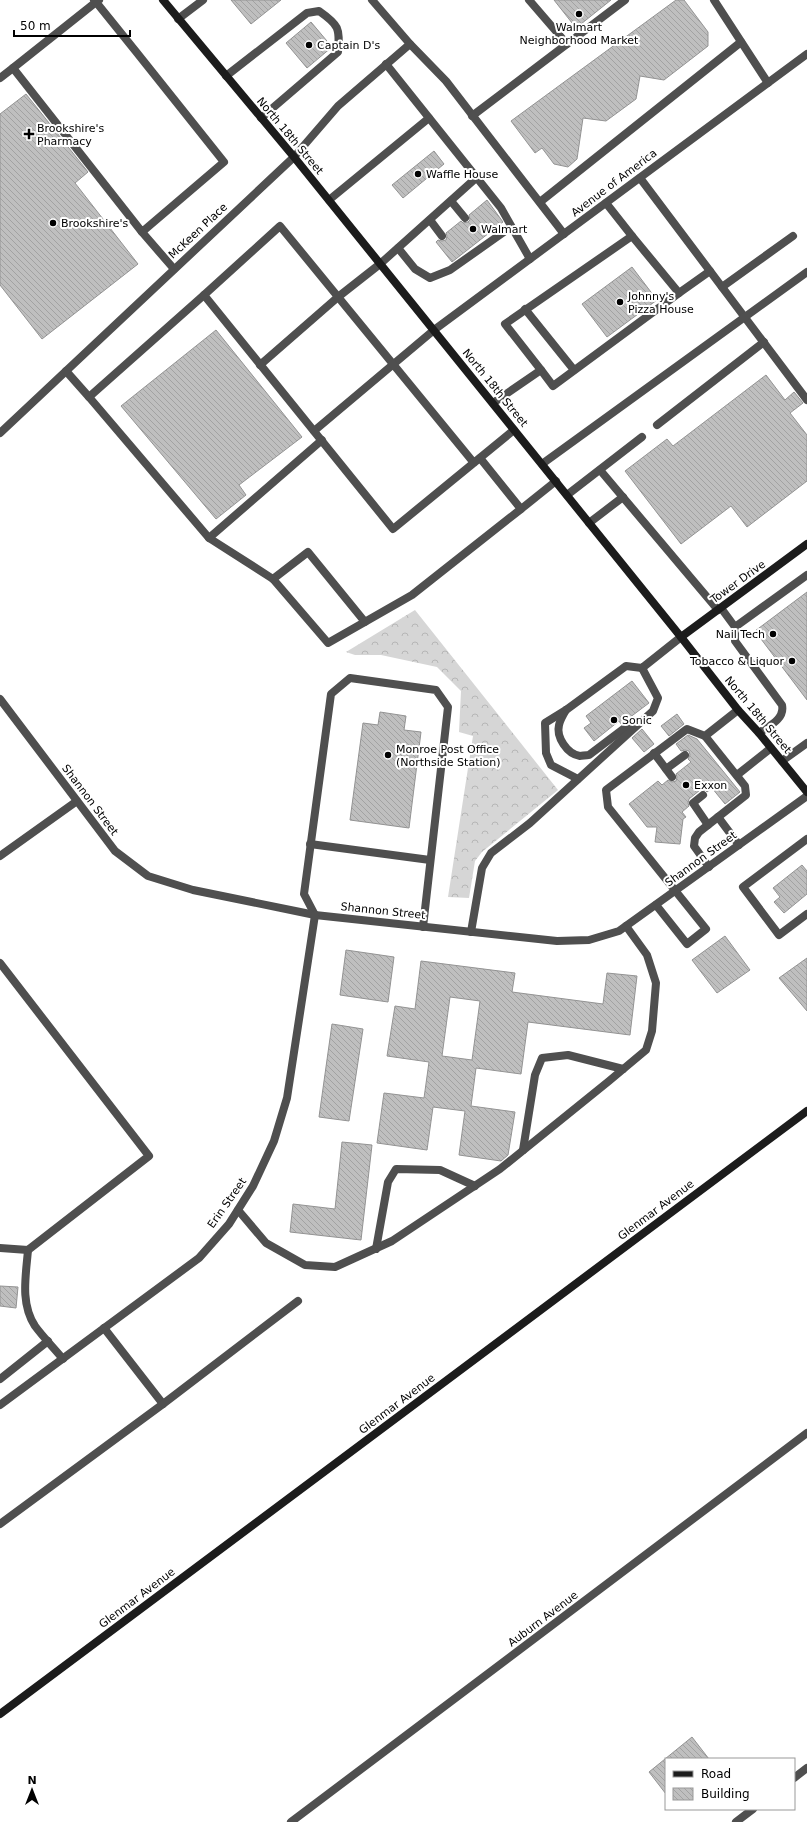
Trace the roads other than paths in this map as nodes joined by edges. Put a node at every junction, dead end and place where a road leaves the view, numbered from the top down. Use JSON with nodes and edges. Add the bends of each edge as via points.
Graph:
{"nodes":[{"id":1,"x":163,"y":0,"type":"edge"},
{"id":2,"x":203,"y":0,"type":"edge"},
{"id":3,"x":372,"y":0,"type":"edge"},
{"id":4,"x":529,"y":0,"type":"edge"},
{"id":5,"x":625,"y":0,"type":"edge"},
{"id":6,"x":714,"y":0,"type":"edge"},
{"id":7,"x":96,"y":1,"type":"edge"},
{"id":8,"x":178,"y":19,"type":"junction"},
{"id":9,"x":741,"y":42,"type":"junction"},
{"id":10,"x":410,"y":44,"type":"junction"},
{"id":11,"x":567,"y":44,"type":"junction"},
{"id":12,"x":807,"y":54,"type":"edge"},
{"id":13,"x":386,"y":64,"type":"junction"},
{"id":14,"x":13,"y":68,"type":"junction"},
{"id":15,"x":226,"y":76,"type":"junction"},
{"id":16,"x":0,"y":78,"type":"edge"},
{"id":17,"x":768,"y":83,"type":"junction"},
{"id":18,"x":472,"y":116,"type":"junction"},
{"id":19,"x":261,"y":118,"type":"junction"},
{"id":20,"x":429,"y":118,"type":"junction"},
{"id":21,"x":294,"y":157,"type":"junction"},
{"id":22,"x":476,"y":178,"type":"junction"},
{"id":23,"x":640,"y":178,"type":"junction"},
{"id":24,"x":329,"y":200,"type":"junction"},
{"id":25,"x":451,"y":201,"type":"junction"},
{"id":26,"x":540,"y":202,"type":"junction"},
{"id":27,"x":606,"y":203,"type":"junction"},
{"id":28,"x":465,"y":218,"type":"dead end"},
{"id":29,"x":430,"y":220,"type":"junction"},
{"id":30,"x":511,"y":227,"type":"junction"},
{"id":31,"x":142,"y":232,"type":"junction"},
{"id":32,"x":564,"y":234,"type":"junction"},
{"id":33,"x":442,"y":236,"type":"dead end"},
{"id":34,"x":632,"y":236,"type":"junction"},
{"id":35,"x":793,"y":236,"type":"dead end"},
{"id":36,"x":398,"y":248,"type":"junction"},
{"id":37,"x":530,"y":259,"type":"junction"},
{"id":38,"x":380,"y":264,"type":"junction"},
{"id":39,"x":174,"y":269,"type":"junction"},
{"id":40,"x":710,"y":271,"type":"junction"},
{"id":41,"x":807,"y":272,"type":"edge"},
{"id":42,"x":722,"y":287,"type":"junction"},
{"id":43,"x":679,"y":293,"type":"junction"},
{"id":44,"x":204,"y":295,"type":"junction"},
{"id":45,"x":338,"y":297,"type":"junction"},
{"id":46,"x":525,"y":309,"type":"junction"},
{"id":47,"x":745,"y":318,"type":"junction"},
{"id":48,"x":434,"y":330,"type":"junction"},
{"id":49,"x":764,"y":342,"type":"junction"},
{"id":50,"x":260,"y":364,"type":"junction"},
{"id":51,"x":393,"y":364,"type":"junction"},
{"id":52,"x":541,"y":370,"type":"junction"},
{"id":53,"x":574,"y":370,"type":"junction"},
{"id":54,"x":66,"y":371,"type":"junction"},
{"id":55,"x":89,"y":397,"type":"junction"},
{"id":56,"x":807,"y":400,"type":"edge"},
{"id":57,"x":493,"y":403,"type":"junction"},
{"id":58,"x":657,"y":425,"type":"dead end"},
{"id":59,"x":514,"y":430,"type":"junction"},
{"id":60,"x":314,"y":431,"type":"junction"},
{"id":61,"x":0,"y":433,"type":"edge"},
{"id":62,"x":642,"y":437,"type":"dead end"},
{"id":63,"x":322,"y":440,"type":"junction"},
{"id":64,"x":477,"y":461,"type":"junction"},
{"id":65,"x":542,"y":464,"type":"junction"},
{"id":66,"x":600,"y":470,"type":"junction"},
{"id":67,"x":556,"y":481,"type":"junction"},
{"id":68,"x":567,"y":496,"type":"junction"},
{"id":69,"x":623,"y":497,"type":"junction"},
{"id":70,"x":521,"y":509,"type":"junction"},
{"id":71,"x":589,"y":523,"type":"junction"},
{"id":72,"x":209,"y":538,"type":"junction"},
{"id":73,"x":807,"y":544,"type":"edge"},
{"id":74,"x":807,"y":575,"type":"edge"},
{"id":75,"x":273,"y":579,"type":"junction"},
{"id":76,"x":719,"y":609,"type":"junction"},
{"id":77,"x":365,"y":622,"type":"junction"},
{"id":78,"x":735,"y":627,"type":"junction"},
{"id":79,"x":681,"y":637,"type":"junction"},
{"id":80,"x":642,"y":668,"type":"junction"},
{"id":81,"x":656,"y":703,"type":"junction"},
{"id":82,"x":1,"y":704,"type":"edge"},
{"id":83,"x":566,"y":710,"type":"junction"},
{"id":84,"x":738,"y":710,"type":"junction"},
{"id":85,"x":759,"y":733,"type":"junction"},
{"id":86,"x":704,"y":739,"type":"junction"},
{"id":87,"x":805,"y":745,"type":"edge"},
{"id":88,"x":771,"y":748,"type":"junction"},
{"id":89,"x":654,"y":753,"type":"junction"},
{"id":90,"x":685,"y":755,"type":"dead end"},
{"id":91,"x":782,"y":762,"type":"junction"},
{"id":92,"x":666,"y":769,"type":"junction"},
{"id":93,"x":732,"y":773,"type":"junction"},
{"id":94,"x":672,"y":777,"type":"dead end"},
{"id":95,"x":578,"y":779,"type":"junction"},
{"id":96,"x":807,"y":792,"type":"edge"},
{"id":97,"x":703,"y":795,"type":"dead end"},
{"id":98,"x":807,"y":796,"type":"edge"},
{"id":99,"x":77,"y":801,"type":"junction"},
{"id":100,"x":718,"y":817,"type":"junction"},
{"id":101,"x":708,"y":824,"type":"junction"},
{"id":102,"x":807,"y":839,"type":"edge"},
{"id":103,"x":310,"y":844,"type":"junction"},
{"id":104,"x":739,"y":845,"type":"junction"},
{"id":105,"x":0,"y":856,"type":"edge"},
{"id":106,"x":430,"y":860,"type":"junction"},
{"id":107,"x":709,"y":867,"type":"junction"},
{"id":108,"x":676,"y":890,"type":"junction"},
{"id":109,"x":656,"y":905,"type":"junction"},
{"id":110,"x":807,"y":914,"type":"edge"},
{"id":111,"x":315,"y":915,"type":"junction"},
{"id":112,"x":626,"y":926,"type":"junction"},
{"id":113,"x":423,"y":927,"type":"junction"},
{"id":114,"x":471,"y":932,"type":"junction"},
{"id":115,"x":0,"y":963,"type":"edge"},
{"id":116,"x":623,"y":1069,"type":"junction"},
{"id":117,"x":807,"y":1111,"type":"edge"},
{"id":118,"x":523,"y":1150,"type":"junction"},
{"id":119,"x":475,"y":1186,"type":"junction"},
{"id":120,"x":238,"y":1210,"type":"junction"},
{"id":121,"x":0,"y":1248,"type":"edge"},
{"id":122,"x":376,"y":1249,"type":"junction"},
{"id":123,"x":28,"y":1250,"type":"junction"},
{"id":124,"x":298,"y":1301,"type":"dead end"},
{"id":125,"x":104,"y":1328,"type":"junction"},
{"id":126,"x":48,"y":1341,"type":"junction"},
{"id":127,"x":63,"y":1359,"type":"junction"},
{"id":128,"x":0,"y":1379,"type":"edge"},
{"id":129,"x":163,"y":1404,"type":"junction"},
{"id":130,"x":0,"y":1405,"type":"edge"},
{"id":131,"x":807,"y":1433,"type":"edge"},
{"id":132,"x":0,"y":1524,"type":"edge"},
{"id":133,"x":0,"y":1714,"type":"edge"},
{"id":134,"x":807,"y":1768,"type":"edge"},
{"id":135,"x":795,"y":1777,"type":"edge"},
{"id":136,"x":752,"y":1810,"type":"edge"},
{"id":137,"x":291,"y":1822,"type":"edge"},
{"id":138,"x":736,"y":1822,"type":"edge"}],
"edges":[{"from":1,"to":8,"type":"street","name":"North 18th Street"},
{"from":2,"to":8,"type":"street"},
{"from":3,"to":10,"type":"street"},
{"from":4,"to":11,"type":"street"},
{"from":5,"to":11,"type":"street"},
{"from":6,"to":9,"type":"street"},
{"from":7,"to":14,"type":"street"},
{"from":7,"to":31,"type":"street","via":[[224,162]]},
{"from":8,"to":15,"type":"street","name":"North 18th Street"},
{"from":9,"to":17,"type":"street"},
{"from":9,"to":26,"type":"street"},
{"from":10,"to":13,"type":"street","name":"McKeen Place"},
{"from":10,"to":18,"type":"street","via":[[446,81]]},
{"from":11,"to":18,"type":"street"},
{"from":12,"to":17,"type":"street","name":"Avenue of America"},
{"from":13,"to":20,"type":"street"},
{"from":13,"to":21,"type":"street","name":"McKeen Place","via":[[338,106]]},
{"from":14,"to":16,"type":"street"},
{"from":14,"to":31,"type":"street"},
{"from":15,"to":19,"type":"street","name":"North 18th Street"},
{"from":15,"to":19,"type":"street","via":[[307,13],[319,11],[332,21],[340,33],[338,52]]},
{"from":17,"to":23,"type":"street","name":"Avenue of America"},
{"from":18,"to":26,"type":"street"},
{"from":19,"to":21,"type":"street","name":"North 18th Street"},
{"from":20,"to":22,"type":"street"},
{"from":20,"to":24,"type":"street"},
{"from":21,"to":24,"type":"street","name":"North 18th Street"},
{"from":21,"to":39,"type":"street","name":"McKeen Place"},
{"from":22,"to":25,"type":"street"},
{"from":22,"to":30,"type":"street","via":[[501,208]]},
{"from":23,"to":27,"type":"street","name":"Avenue of America"},
{"from":23,"to":40,"type":"street"},
{"from":24,"to":38,"type":"street","name":"North 18th Street"},
{"from":25,"to":28,"type":"street"},
{"from":25,"to":29,"type":"street"},
{"from":26,"to":32,"type":"street"},
{"from":27,"to":32,"type":"street","name":"Avenue of America"},
{"from":27,"to":34,"type":"street"},
{"from":29,"to":33,"type":"street"},
{"from":29,"to":36,"type":"street"},
{"from":30,"to":36,"type":"street","via":[[485,240],[450,270],[430,278],[415,269]]},
{"from":30,"to":37,"type":"street"},
{"from":31,"to":39,"type":"street"},
{"from":32,"to":37,"type":"street","name":"Avenue of America"},
{"from":34,"to":43,"type":"street"},
{"from":34,"to":46,"type":"street"},
{"from":35,"to":42,"type":"street"},
{"from":36,"to":38,"type":"street"},
{"from":37,"to":48,"type":"street","name":"Avenue of America"},
{"from":38,"to":45,"type":"street"},
{"from":38,"to":48,"type":"street","name":"North 18th Street"},
{"from":39,"to":54,"type":"street","name":"McKeen Place"},
{"from":40,"to":42,"type":"street"},
{"from":40,"to":43,"type":"street"},
{"from":41,"to":47,"type":"street"},
{"from":42,"to":47,"type":"street"},
{"from":43,"to":53,"type":"street"},
{"from":44,"to":45,"type":"street","via":[[280,226]]},
{"from":44,"to":50,"type":"street"},
{"from":44,"to":55,"type":"street"},
{"from":45,"to":50,"type":"street"},
{"from":45,"to":51,"type":"street"},
{"from":46,"to":52,"type":"street","via":[[505,324]]},
{"from":46,"to":53,"type":"street"},
{"from":47,"to":49,"type":"street"},
{"from":47,"to":65,"type":"street"},
{"from":48,"to":51,"type":"street","name":"Avenue of America"},
{"from":48,"to":57,"type":"street","name":"North 18th Street"},
{"from":49,"to":56,"type":"street"},
{"from":49,"to":58,"type":"street"},
{"from":50,"to":60,"type":"street"},
{"from":51,"to":60,"type":"street","name":"Avenue of America"},
{"from":51,"to":64,"type":"street"},
{"from":52,"to":53,"type":"street","via":[[553,386]]},
{"from":52,"to":57,"type":"street"},
{"from":54,"to":55,"type":"street"},
{"from":54,"to":61,"type":"street","name":"McKeen Place"},
{"from":55,"to":72,"type":"street"},
{"from":57,"to":59,"type":"street","name":"North 18th Street"},
{"from":59,"to":64,"type":"street"},
{"from":59,"to":65,"type":"street","name":"North 18th Street"},
{"from":60,"to":63,"type":"street"},
{"from":62,"to":66,"type":"street"},
{"from":63,"to":64,"type":"street","via":[[393,529]]},
{"from":63,"to":72,"type":"street"},
{"from":64,"to":70,"type":"street"},
{"from":65,"to":67,"type":"street","name":"North 18th Street"},
{"from":66,"to":68,"type":"street"},
{"from":66,"to":69,"type":"street"},
{"from":67,"to":68,"type":"street","name":"North 18th Street"},
{"from":67,"to":70,"type":"street"},
{"from":68,"to":71,"type":"street","name":"North 18th Street"},
{"from":69,"to":71,"type":"street"},
{"from":69,"to":76,"type":"street"},
{"from":70,"to":77,"type":"street","via":[[412,595]]},
{"from":71,"to":79,"type":"street","name":"North 18th Street"},
{"from":72,"to":75,"type":"street"},
{"from":73,"to":76,"type":"street","name":"Tower Drive"},
{"from":74,"to":78,"type":"street"},
{"from":75,"to":77,"type":"street","via":[[328,643]]},
{"from":75,"to":77,"type":"street","via":[[308,552]]},
{"from":76,"to":78,"type":"street"},
{"from":76,"to":79,"type":"street","name":"Tower Drive"},
{"from":78,"to":85,"type":"street","via":[[734,641],[782,705],[781,717]]},
{"from":79,"to":80,"type":"street"},
{"from":79,"to":84,"type":"street","name":"North 18th Street"},
{"from":80,"to":81,"type":"street","via":[[658,698]]},
{"from":80,"to":83,"type":"street","via":[[626,666]]},
{"from":81,"to":83,"type":"street","via":[[589,755],[580,756],[564,745],[559,732],[559,724]]},
{"from":81,"to":95,"type":"street","via":[[653,711]]},
{"from":82,"to":99,"type":"street","name":"Shannon Street"},
{"from":83,"to":95,"type":"street","via":[[545,723],[546,753],[552,765]]},
{"from":84,"to":85,"type":"street","name":"North 18th Street"},
{"from":84,"to":86,"type":"street"},
{"from":85,"to":88,"type":"street","name":"North 18th Street"},
{"from":86,"to":89,"type":"street","via":[[687,729]]},
{"from":86,"to":93,"type":"street"},
{"from":87,"to":91,"type":"street"},
{"from":88,"to":91,"type":"street","name":"North 18th Street"},
{"from":88,"to":93,"type":"street"},
{"from":89,"to":92,"type":"street"},
{"from":89,"to":108,"type":"street","via":[[606,790],[608,807]]},
{"from":90,"to":92,"type":"street"},
{"from":91,"to":96,"type":"street","name":"North 18th Street"},
{"from":92,"to":94,"type":"street"},
{"from":93,"to":100,"type":"street","via":[[745,786],[746,795]]},
{"from":95,"to":114,"type":"street","via":[[530,823],[491,853],[482,868]]},
{"from":97,"to":101,"type":"street","via":[[693,803]]},
{"from":98,"to":104,"type":"street","name":"Shannon Street"},
{"from":99,"to":105,"type":"street"},
{"from":99,"to":111,"type":"street","name":"Shannon Street","via":[[115,851],[148,876],[193,890]]},
{"from":100,"to":101,"type":"street"},
{"from":100,"to":104,"type":"street"},
{"from":101,"to":107,"type":"street","via":[[695,838],[694,846]]},
{"from":102,"to":110,"type":"street","via":[[743,887],[780,935]]},
{"from":103,"to":106,"type":"street"},
{"from":103,"to":106,"type":"street","via":[[331,694],[350,678],[436,690],[448,707]]},
{"from":103,"to":111,"type":"street","via":[[304,894]]},
{"from":104,"to":107,"type":"street","name":"Shannon Street"},
{"from":106,"to":113,"type":"street"},
{"from":107,"to":108,"type":"street","name":"Shannon Street"},
{"from":108,"to":109,"type":"street","name":"Shannon Street"},
{"from":108,"to":109,"type":"street","via":[[706,929],[687,944]]},
{"from":109,"to":112,"type":"street","name":"Shannon Street"},
{"from":111,"to":113,"type":"street","name":"Shannon Street"},
{"from":111,"to":120,"type":"street","name":"Erin Street","via":[[287,1098],[274,1141],[253,1186]]},
{"from":112,"to":114,"type":"street","name":"Shannon Street","via":[[619,931],[583,941],[557,941]]},
{"from":112,"to":116,"type":"street","via":[[647,955],[656,983],[652,1031],[646,1050]]},
{"from":113,"to":114,"type":"street","name":"Shannon Street"},
{"from":115,"to":123,"type":"street","via":[[149,1156]]},
{"from":116,"to":118,"type":"street"},
{"from":116,"to":118,"type":"street","via":[[568,1055],[542,1058],[535,1075]]},
{"from":117,"to":133,"type":"street","name":"Glenmar Avenue"},
{"from":118,"to":119,"type":"street"},
{"from":119,"to":122,"type":"street"},
{"from":119,"to":122,"type":"street","via":[[440,1170],[396,1170],[388,1182]]},
{"from":120,"to":122,"type":"street","via":[[266,1243],[305,1265],[335,1267]]},
{"from":120,"to":125,"type":"street","name":"Erin Street","via":[[199,1258]]},
{"from":121,"to":123,"type":"street"},
{"from":123,"to":126,"type":"street","via":[[25,1295],[28,1310],[35,1326]]},
{"from":124,"to":129,"type":"street"},
{"from":125,"to":127,"type":"street","name":"Erin Street"},
{"from":125,"to":129,"type":"street"},
{"from":126,"to":127,"type":"street"},
{"from":126,"to":128,"type":"street"},
{"from":127,"to":130,"type":"street","name":"Erin Street"},
{"from":129,"to":132,"type":"street"},
{"from":131,"to":137,"type":"street","name":"Auburn Avenue"},
{"from":134,"to":135,"type":"street"},
{"from":136,"to":138,"type":"street"}]}
